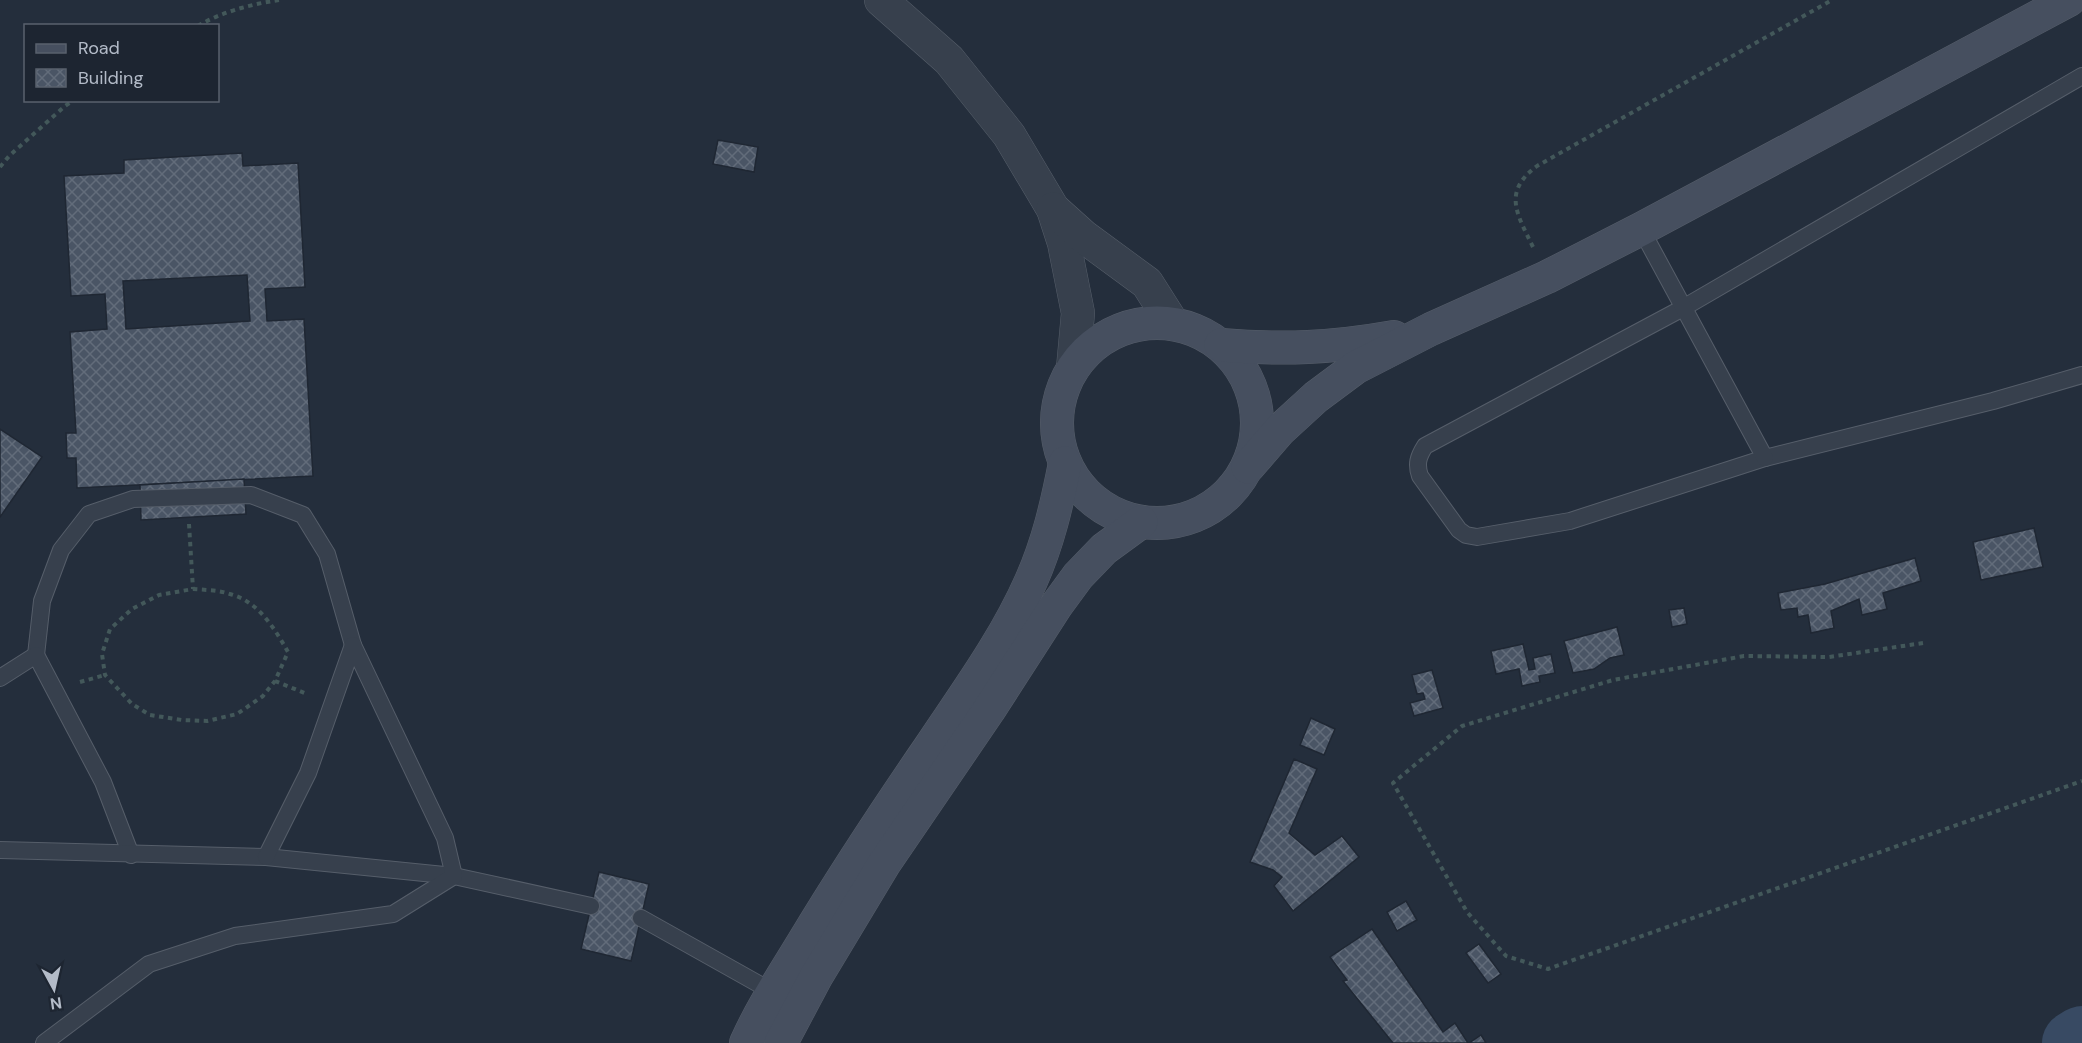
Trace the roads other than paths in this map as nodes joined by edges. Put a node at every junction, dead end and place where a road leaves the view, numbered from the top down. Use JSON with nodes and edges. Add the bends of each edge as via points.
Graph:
{"nodes":[{"id":1,"x":881,"y":0,"type":"edge"},
{"id":2,"x":2069,"y":0,"type":"edge"},
{"id":3,"x":2082,"y":76,"type":"edge"},
{"id":4,"x":1053,"y":209,"type":"junction"},
{"id":5,"x":1641,"y":230,"type":"junction"},
{"id":6,"x":1683,"y":308,"type":"junction"},
{"id":7,"x":1173,"y":324,"type":"junction"},
{"id":8,"x":1431,"y":329,"type":"junction"},
{"id":9,"x":1221,"y":345,"type":"junction"},
{"id":10,"x":1073,"y":368,"type":"junction"},
{"id":11,"x":2082,"y":375,"type":"edge"},
{"id":12,"x":1765,"y":458,"type":"junction"},
{"id":13,"x":1065,"y":463,"type":"junction"},
{"id":14,"x":1248,"y":467,"type":"junction"},
{"id":15,"x":1141,"y":522,"type":"junction"},
{"id":16,"x":353,"y":645,"type":"junction"},
{"id":17,"x":36,"y":655,"type":"junction"},
{"id":18,"x":0,"y":678,"type":"edge"},
{"id":19,"x":0,"y":850,"type":"edge"},
{"id":20,"x":131,"y":855,"type":"junction"},
{"id":21,"x":266,"y":857,"type":"junction"},
{"id":22,"x":454,"y":876,"type":"junction"},
{"id":23,"x":591,"y":906,"type":"dead end"},
{"id":24,"x":641,"y":918,"type":"dead end"},
{"id":25,"x":773,"y":992,"type":"junction"},
{"id":26,"x":44,"y":1043,"type":"edge"},
{"id":27,"x":746,"y":1043,"type":"edge"},
{"id":28,"x":781,"y":1043,"type":"edge"}],
"edges":[{"from":1,"to":4,"type":"street","via":[[949,60],[1009,135]]},
{"from":2,"to":5,"type":"main road"},
{"from":3,"to":6,"type":"lane"},
{"from":4,"to":7,"type":"street","via":[[1147,283]]},
{"from":4,"to":10,"type":"street","via":[[1078,313]]},
{"from":5,"to":6,"type":"lane"},
{"from":5,"to":8,"type":"main road"},
{"from":6,"to":12,"type":"lane"},
{"from":6,"to":12,"type":"lane","via":[[1425,446],[1417,466],[1420,476],[1459,530],[1477,537],[1570,521]]},
{"from":7,"to":9,"type":"main road","via":[[1199,332]]},
{"from":7,"to":10,"type":"main road","via":[[1135,325],[1100,341]]},
{"from":8,"to":9,"type":"main road","via":[[1311,348]]},
{"from":8,"to":14,"type":"main road","via":[[1355,368],[1316,397]]},
{"from":9,"to":14,"type":"main road","via":[[1243,371],[1256,402],[1257,435]]},
{"from":10,"to":13,"type":"main road","via":[[1060,399],[1057,431]]},
{"from":11,"to":12,"type":"lane"},
{"from":13,"to":15,"type":"main road","via":[[1083,492],[1110,511]]},
{"from":13,"to":25,"type":"main road","via":[[1044,548],[1001,638],[853,862]]},
{"from":14,"to":15,"type":"main road","via":[[1229,493],[1204,513],[1173,522]]},
{"from":15,"to":28,"type":"main road","via":[[1104,549],[1056,606],[878,873]]},
{"from":16,"to":17,"type":"lane","via":[[327,554],[303,514],[251,495],[133,499],[89,514],[61,550],[42,601]]},
{"from":16,"to":21,"type":"lane","via":[[308,773]]},
{"from":16,"to":22,"type":"lane","via":[[445,838]]},
{"from":17,"to":18,"type":"lane"},
{"from":17,"to":20,"type":"lane","via":[[103,782]]},
{"from":19,"to":20,"type":"lane"},
{"from":20,"to":21,"type":"lane"},
{"from":21,"to":22,"type":"lane"},
{"from":22,"to":23,"type":"lane"},
{"from":22,"to":26,"type":"lane","via":[[393,914],[235,936],[149,964]]},
{"from":24,"to":25,"type":"lane"},
{"from":25,"to":27,"type":"main road"}]}
